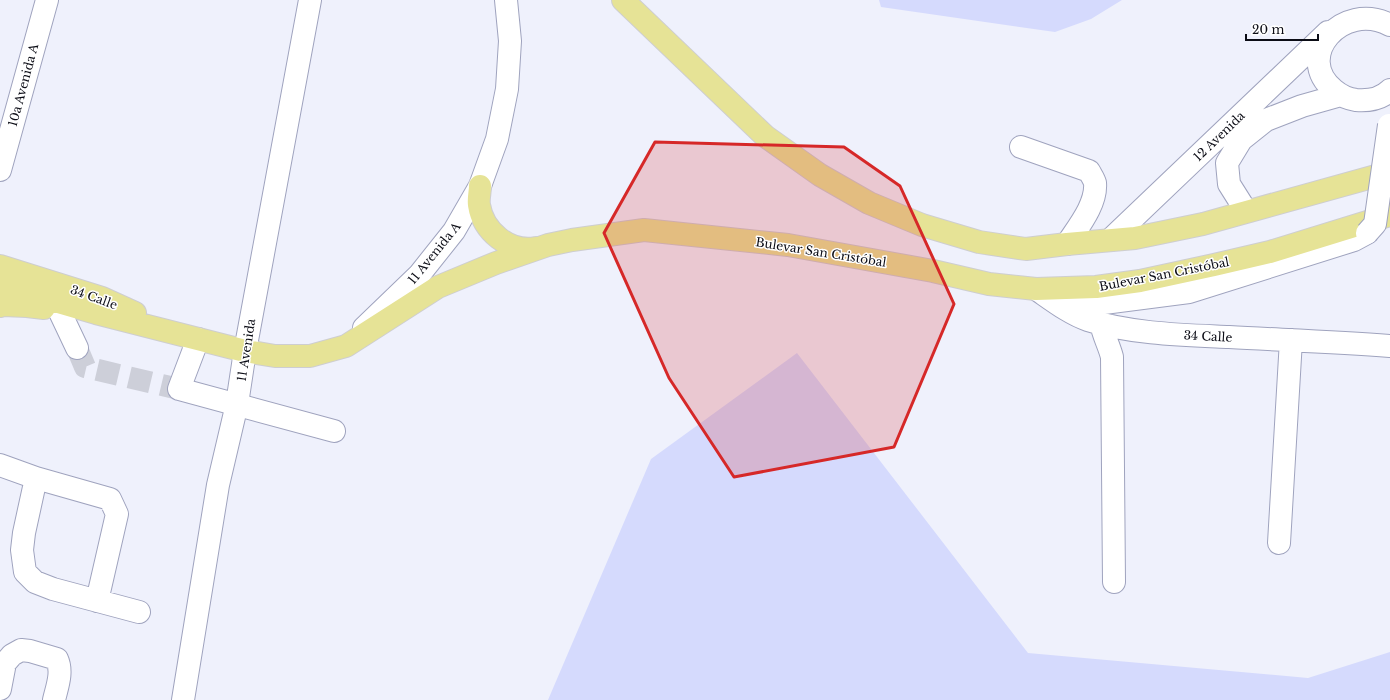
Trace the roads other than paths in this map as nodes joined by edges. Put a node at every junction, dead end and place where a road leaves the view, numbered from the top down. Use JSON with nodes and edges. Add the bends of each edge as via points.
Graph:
{"nodes":[{"id":1,"x":47,"y":0,"type":"edge"},
{"id":2,"x":310,"y":0,"type":"edge"},
{"id":3,"x":506,"y":0,"type":"edge"},
{"id":4,"x":623,"y":0,"type":"edge"},
{"id":5,"x":1353,"y":0,"type":"edge"},
{"id":6,"x":1390,"y":25,"type":"edge"},
{"id":7,"x":1332,"y":27,"type":"junction"},
{"id":8,"x":1390,"y":90,"type":"edge"},
{"id":9,"x":1341,"y":95,"type":"junction"},
{"id":10,"x":1389,"y":122,"type":"edge"},
{"id":11,"x":1021,"y":147,"type":"dead end"},
{"id":12,"x":0,"y":170,"type":"edge"},
{"id":13,"x":1390,"y":172,"type":"edge"},
{"id":14,"x":480,"y":186,"type":"junction"},
{"id":15,"x":1246,"y":212,"type":"junction"},
{"id":16,"x":1390,"y":215,"type":"edge"},
{"id":17,"x":1110,"y":240,"type":"junction"},
{"id":18,"x":1067,"y":244,"type":"junction"},
{"id":19,"x":548,"y":245,"type":"junction"},
{"id":20,"x":0,"y":266,"type":"edge"},
{"id":21,"x":0,"y":285,"type":"edge"},
{"id":22,"x":1036,"y":289,"type":"junction"},
{"id":23,"x":0,"y":306,"type":"edge"},
{"id":24,"x":1064,"y":308,"type":"junction"},
{"id":25,"x":59,"y":310,"type":"junction"},
{"id":26,"x":96,"y":313,"type":"junction"},
{"id":27,"x":1101,"y":323,"type":"junction"},
{"id":28,"x":191,"y":337,"type":"junction"},
{"id":29,"x":1291,"y":340,"type":"junction"},
{"id":30,"x":346,"y":346,"type":"junction"},
{"id":31,"x":1390,"y":346,"type":"edge"},
{"id":32,"x":77,"y":348,"type":"tunnel mouth"},
{"id":33,"x":245,"y":350,"type":"junction"},
{"id":34,"x":237,"y":404,"type":"junction"},
{"id":35,"x":334,"y":431,"type":"dead end"},
{"id":36,"x":0,"y":465,"type":"edge"},
{"id":37,"x":36,"y":478,"type":"junction"},
{"id":38,"x":1279,"y":543,"type":"dead end"},
{"id":39,"x":1114,"y":582,"type":"dead end"},
{"id":40,"x":97,"y":601,"type":"junction"},
{"id":41,"x":140,"y":612,"type":"dead end"},
{"id":42,"x":0,"y":689,"type":"edge"},
{"id":43,"x":54,"y":700,"type":"edge"},
{"id":44,"x":183,"y":700,"type":"edge"}],
"edges":[{"from":1,"to":12,"type":"street","name":"10a Avenida A"},
{"from":2,"to":33,"type":"street","name":"11 Avenida"},
{"from":3,"to":14,"type":"street","name":"11 Avenida A","via":[[510,40],[507,88],[497,139]]},
{"from":4,"to":18,"type":"main road","via":[[765,136],[820,175],[869,203],[922,225],[979,242],[1026,249]]},
{"from":5,"to":7,"type":"street","name":"12 Avenida"},
{"from":6,"to":7,"type":"street","via":[[1372,16],[1359,14],[1347,17]]},
{"from":7,"to":9,"type":"street","via":[[1322,42],[1319,54],[1320,67],[1331,88]]},
{"from":7,"to":17,"type":"street","name":"12 Avenida"},
{"from":8,"to":9,"type":"street","via":[[1377,98],[1365,100],[1352,100]]},
{"from":9,"to":15,"type":"street","name":"12 Avenida","via":[[1266,120],[1241,140],[1227,162],[1229,184]]},
{"from":10,"to":24,"type":"street","bridge":true,"via":[[1375,224],[1367,233],[1354,240],[1189,292]]},
{"from":11,"to":18,"type":"street","via":[[1089,171],[1095,182],[1086,215]]},
{"from":13,"to":15,"type":"main road"},
{"from":14,"to":19,"type":"main road","via":[[479,204],[484,222],[496,237],[512,246],[530,249]]},
{"from":14,"to":30,"type":"street","name":"11 Avenida A","via":[[454,231],[419,275]]},
{"from":15,"to":17,"type":"main road","via":[[1203,224],[1135,238]]},
{"from":16,"to":22,"type":"main road","name":"Bulevar San Cristóbal","via":[[1270,252],[1140,281],[1096,287]]},
{"from":17,"to":18,"type":"main road"},
{"from":19,"to":22,"type":"main road","name":"Bulevar San Cristóbal","via":[[644,230],[788,245],[990,284]]},
{"from":19,"to":30,"type":"main road","name":"Bulevar San Cristóbal","via":[[438,287]]},
{"from":20,"to":28,"type":"main road","name":"34 Calle","via":[[102,298]]},
{"from":21,"to":26,"type":"main road","name":"34 Calle"},
{"from":22,"to":24,"type":"street","name":"34 Calle"},
{"from":23,"to":25,"type":"main road"},
{"from":24,"to":27,"type":"street","name":"34 Calle","via":[[1088,320]]},
{"from":25,"to":26,"type":"main road"},
{"from":25,"to":32,"type":"street"},
{"from":26,"to":28,"type":"main road","name":"34 Calle"},
{"from":27,"to":29,"type":"street","name":"34 Calle","via":[[1182,335]]},
{"from":27,"to":39,"type":"street","via":[[1112,357]]},
{"from":28,"to":33,"type":"main road","name":"34 Calle"},
{"from":28,"to":34,"type":"street","via":[[179,389]]},
{"from":29,"to":31,"type":"street","name":"34 Calle"},
{"from":29,"to":38,"type":"street"},
{"from":30,"to":33,"type":"main road","name":"Bulevar San Cristóbal","via":[[310,356],[275,356]]},
{"from":33,"to":34,"type":"street","name":"11 Avenida"},
{"from":34,"to":35,"type":"street"},
{"from":34,"to":44,"type":"street","name":"11 Avenida","via":[[218,485]]},
{"from":36,"to":37,"type":"street"},
{"from":37,"to":40,"type":"street","via":[[22,550],[25,572],[35,582]]},
{"from":37,"to":40,"type":"street","via":[[110,499],[118,514]]},
{"from":40,"to":41,"type":"street"},
{"from":42,"to":43,"type":"street","via":[[5,663],[21,650],[30,651],[57,660],[60,676]]}]}
